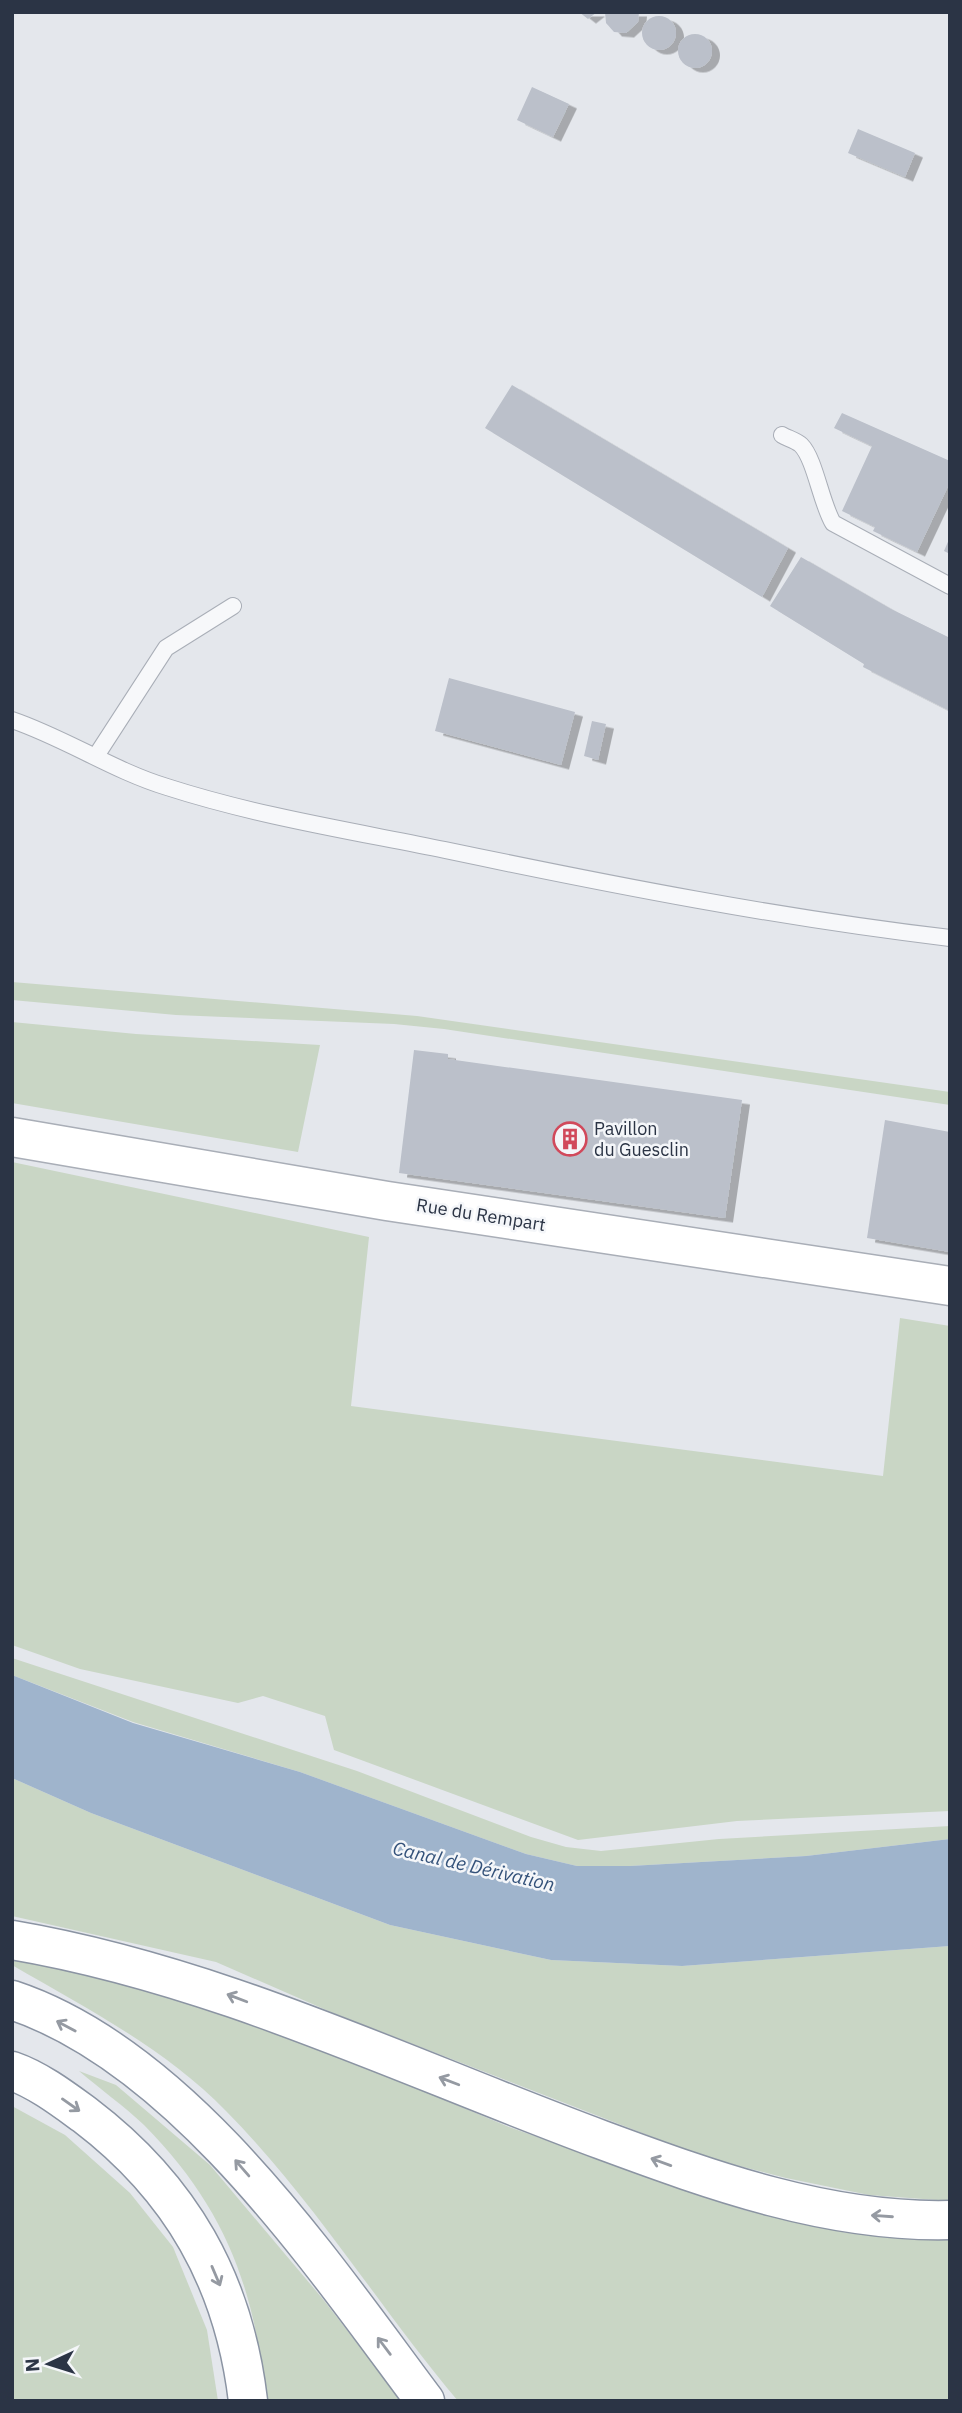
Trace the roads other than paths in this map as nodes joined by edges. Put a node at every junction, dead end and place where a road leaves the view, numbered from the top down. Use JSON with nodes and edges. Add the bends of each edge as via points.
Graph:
{"nodes":[{"id":1,"x":782,"y":435,"type":"dead end"},
{"id":2,"x":950,"y":586,"type":"edge"},
{"id":3,"x":233,"y":606,"type":"dead end"},
{"id":4,"x":12,"y":720,"type":"edge"},
{"id":5,"x":96,"y":756,"type":"junction"},
{"id":6,"x":950,"y":938,"type":"edge"},
{"id":7,"x":12,"y":1138,"type":"edge"},
{"id":8,"x":950,"y":1286,"type":"edge"},
{"id":9,"x":12,"y":1940,"type":"edge"},
{"id":10,"x":12,"y":2000,"type":"edge"},
{"id":11,"x":12,"y":2071,"type":"edge"},
{"id":12,"x":950,"y":2220,"type":"edge"},
{"id":13,"x":248,"y":2401,"type":"edge"},
{"id":14,"x":425,"y":2401,"type":"edge"}],
"edges":[{"from":1,"to":2,"type":"lane","via":[[802,446],[833,523]]},
{"from":3,"to":5,"type":"lane","via":[[166,648]]},
{"from":4,"to":5,"type":"lane"},
{"from":5,"to":6,"type":"lane","via":[[163,786],[228,806],[627,888]]},
{"from":7,"to":8,"type":"main road","name":"Rue du Rempart","via":[[387,1201]]},
{"from":12,"to":9,"type":"main road","one_way":true,"via":[[872,2216],[796,2203],[703,2177],[229,1995],[87,1953]]},
{"from":14,"to":10,"type":"main road","one_way":true,"via":[[290,2224],[233,2158],[170,2096],[83,2035]]},
{"from":11,"to":13,"type":"main road","one_way":true,"via":[[67,2102],[116,2138],[186,2218],[226,2300],[241,2346]]}]}
